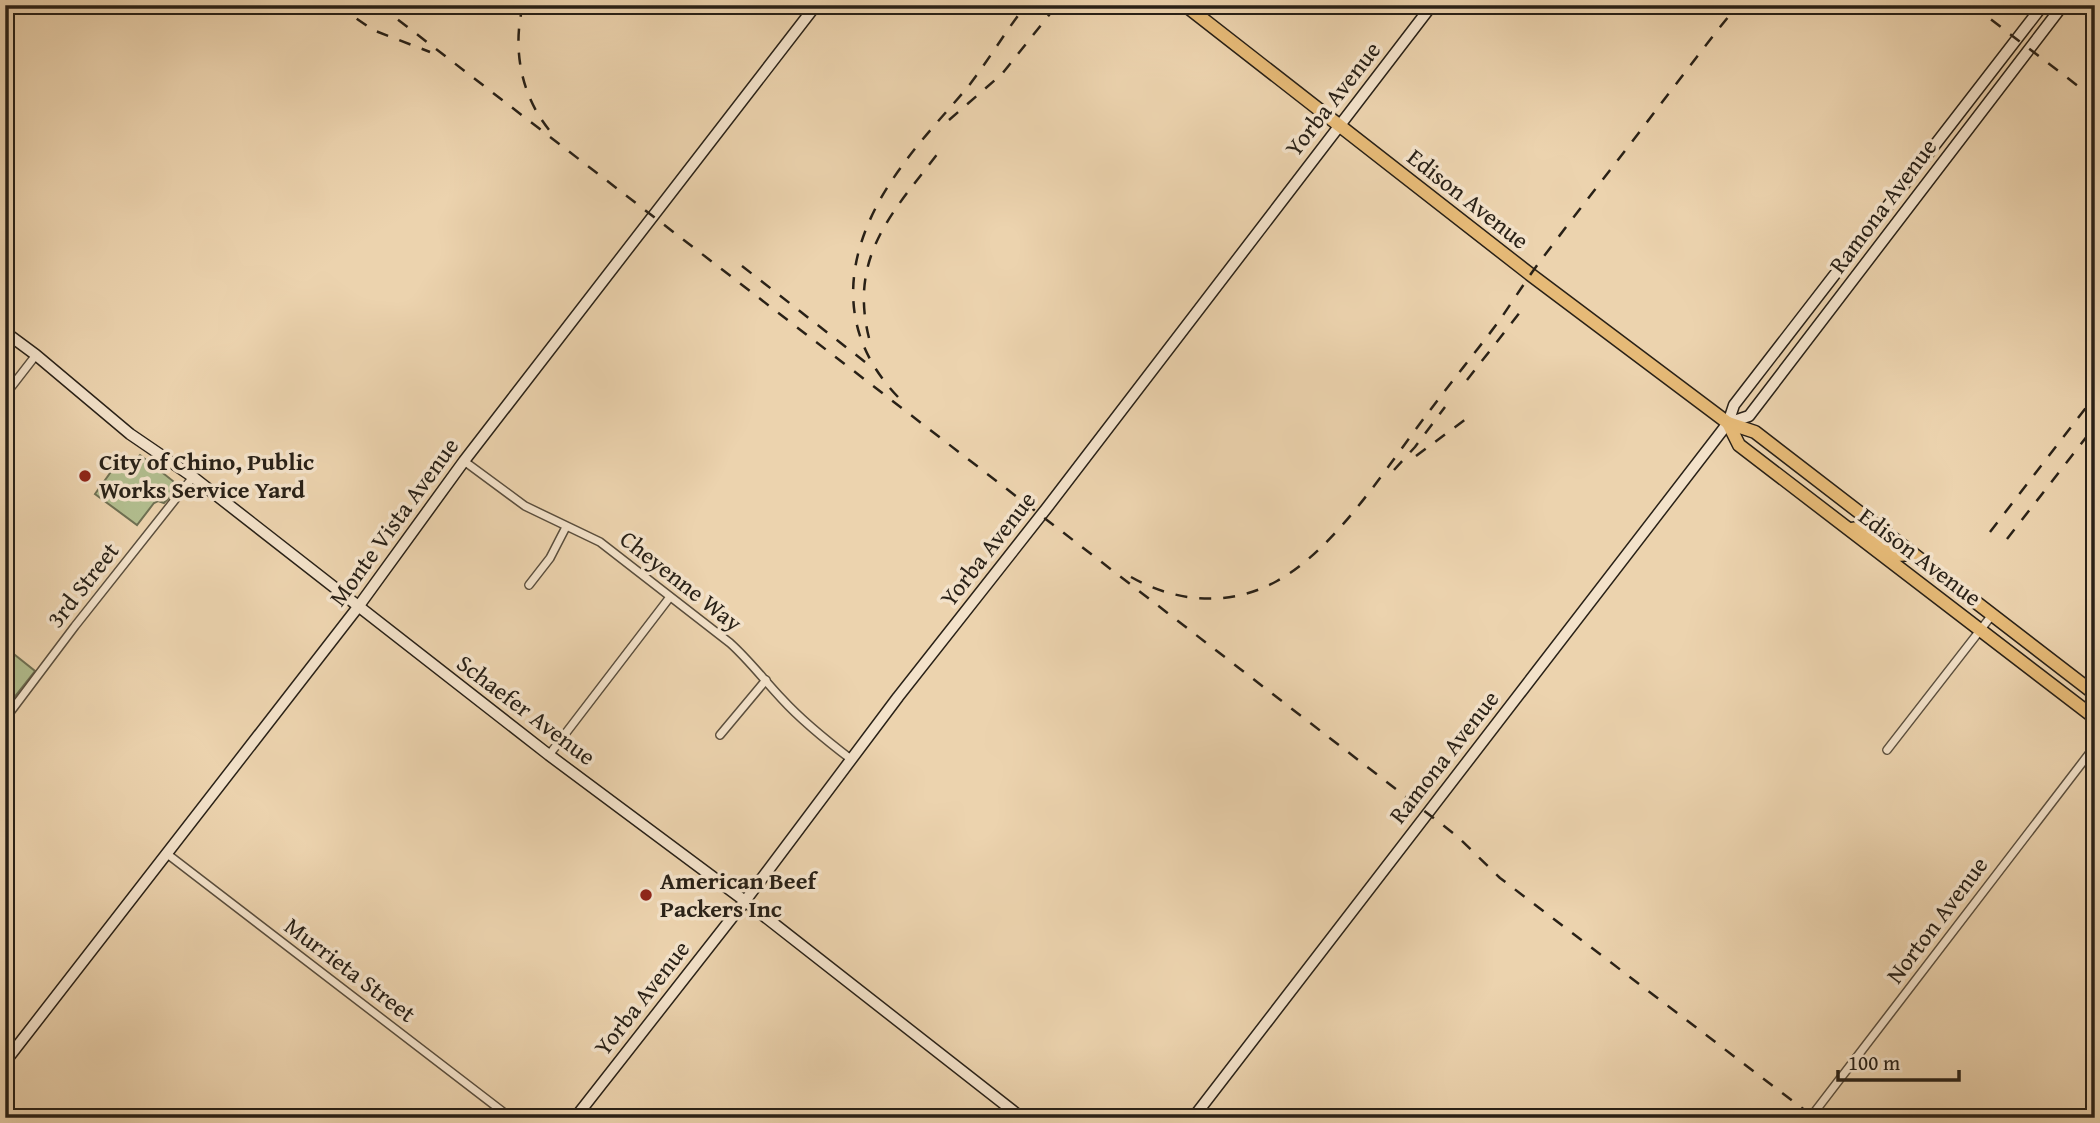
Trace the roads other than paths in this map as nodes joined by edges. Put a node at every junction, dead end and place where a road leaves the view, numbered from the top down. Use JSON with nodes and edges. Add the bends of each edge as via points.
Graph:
{"nodes":[{"id":1,"x":816,"y":5,"type":"edge"},
{"id":2,"x":1185,"y":5,"type":"edge"},
{"id":3,"x":1432,"y":5,"type":"edge"},
{"id":4,"x":2043,"y":5,"type":"edge"},
{"id":5,"x":2063,"y":5,"type":"edge"},
{"id":6,"x":1340,"y":125,"type":"junction"},
{"id":7,"x":5,"y":332,"type":"edge"},
{"id":8,"x":36,"y":355,"type":"junction"},
{"id":9,"x":5,"y":395,"type":"edge"},
{"id":10,"x":1728,"y":423,"type":"junction"},
{"id":11,"x":464,"y":461,"type":"junction"},
{"id":12,"x":192,"y":477,"type":"junction"},
{"id":13,"x":566,"y":527,"type":"junction"},
{"id":14,"x":1849,"y":529,"type":"junction"},
{"id":15,"x":1913,"y":554,"type":"junction"},
{"id":16,"x":529,"y":585,"type":"dead end"},
{"id":17,"x":670,"y":597,"type":"junction"},
{"id":18,"x":358,"y":607,"type":"junction"},
{"id":19,"x":1992,"y":615,"type":"junction"},
{"id":20,"x":1980,"y":630,"type":"junction"},
{"id":21,"x":766,"y":680,"type":"junction"},
{"id":22,"x":2095,"y":694,"type":"edge"},
{"id":23,"x":2095,"y":718,"type":"edge"},
{"id":24,"x":5,"y":719,"type":"edge"},
{"id":25,"x":720,"y":735,"type":"dead end"},
{"id":26,"x":2095,"y":746,"type":"edge"},
{"id":27,"x":1887,"y":750,"type":"dead end"},
{"id":28,"x":549,"y":755,"type":"junction"},
{"id":29,"x":852,"y":760,"type":"junction"},
{"id":30,"x":166,"y":853,"type":"junction"},
{"id":31,"x":745,"y":901,"type":"junction"},
{"id":32,"x":5,"y":1062,"type":"edge"},
{"id":33,"x":511,"y":1118,"type":"edge"},
{"id":34,"x":575,"y":1118,"type":"edge"},
{"id":35,"x":1022,"y":1118,"type":"edge"},
{"id":36,"x":1193,"y":1118,"type":"edge"},
{"id":37,"x":1810,"y":1118,"type":"edge"}],
"edges":[{"from":1,"to":11,"type":"street","name":"Monte Vista Avenue"},
{"from":2,"to":6,"type":"main road","name":"Edison Avenue"},
{"from":3,"to":6,"type":"street","name":"Yorba Avenue"},
{"from":4,"to":10,"type":"street","name":"Ramona Avenue","via":[[1734,405]]},
{"from":5,"to":10,"type":"street","name":"Ramona Avenue","via":[[1749,416]]},
{"from":6,"to":10,"type":"main road","name":"Edison Avenue"},
{"from":6,"to":29,"type":"street","name":"Yorba Avenue"},
{"from":7,"to":8,"type":"street","name":"Schaefer Avenue"},
{"from":8,"to":9,"type":"street"},
{"from":8,"to":12,"type":"street","name":"Schaefer Avenue","via":[[131,434]]},
{"from":10,"to":14,"type":"main road","name":"Edison Avenue","via":[[1739,444]]},
{"from":10,"to":15,"type":"main road","name":"Edison Avenue","via":[[1755,432]]},
{"from":10,"to":36,"type":"street","name":"Ramona Avenue"},
{"from":11,"to":13,"type":"street","name":"Cheyenne Way","via":[[525,506]]},
{"from":11,"to":18,"type":"street","name":"Monte Vista Avenue"},
{"from":12,"to":18,"type":"street","name":"Schaefer Avenue"},
{"from":12,"to":24,"type":"street","name":"3rd Street"},
{"from":13,"to":16,"type":"street"},
{"from":13,"to":17,"type":"street","name":"Cheyenne Way","via":[[600,542]]},
{"from":14,"to":15,"type":"main road","via":[[1863,530],[1897,555]]},
{"from":14,"to":20,"type":"main road","name":"Edison Avenue"},
{"from":15,"to":19,"type":"main road","name":"Edison Avenue"},
{"from":17,"to":21,"type":"street","name":"Cheyenne Way","via":[[730,643]]},
{"from":17,"to":28,"type":"street"},
{"from":18,"to":28,"type":"street","name":"Schaefer Avenue"},
{"from":18,"to":30,"type":"street","name":"Monte Vista Avenue"},
{"from":19,"to":20,"type":"street"},
{"from":19,"to":22,"type":"main road","name":"Edison Avenue"},
{"from":20,"to":23,"type":"main road","name":"Edison Avenue"},
{"from":20,"to":27,"type":"street"},
{"from":21,"to":25,"type":"street"},
{"from":21,"to":29,"type":"street","name":"Cheyenne Way","via":[[810,727]]},
{"from":26,"to":37,"type":"street","name":"Norton Avenue"},
{"from":28,"to":31,"type":"street","name":"Schaefer Avenue"},
{"from":29,"to":31,"type":"street","name":"Yorba Avenue"},
{"from":30,"to":32,"type":"street","name":"Monte Vista Avenue"},
{"from":30,"to":33,"type":"street","name":"Murrieta Street"},
{"from":31,"to":34,"type":"street","name":"Yorba Avenue"},
{"from":31,"to":35,"type":"street","name":"Schaefer Avenue"}]}
